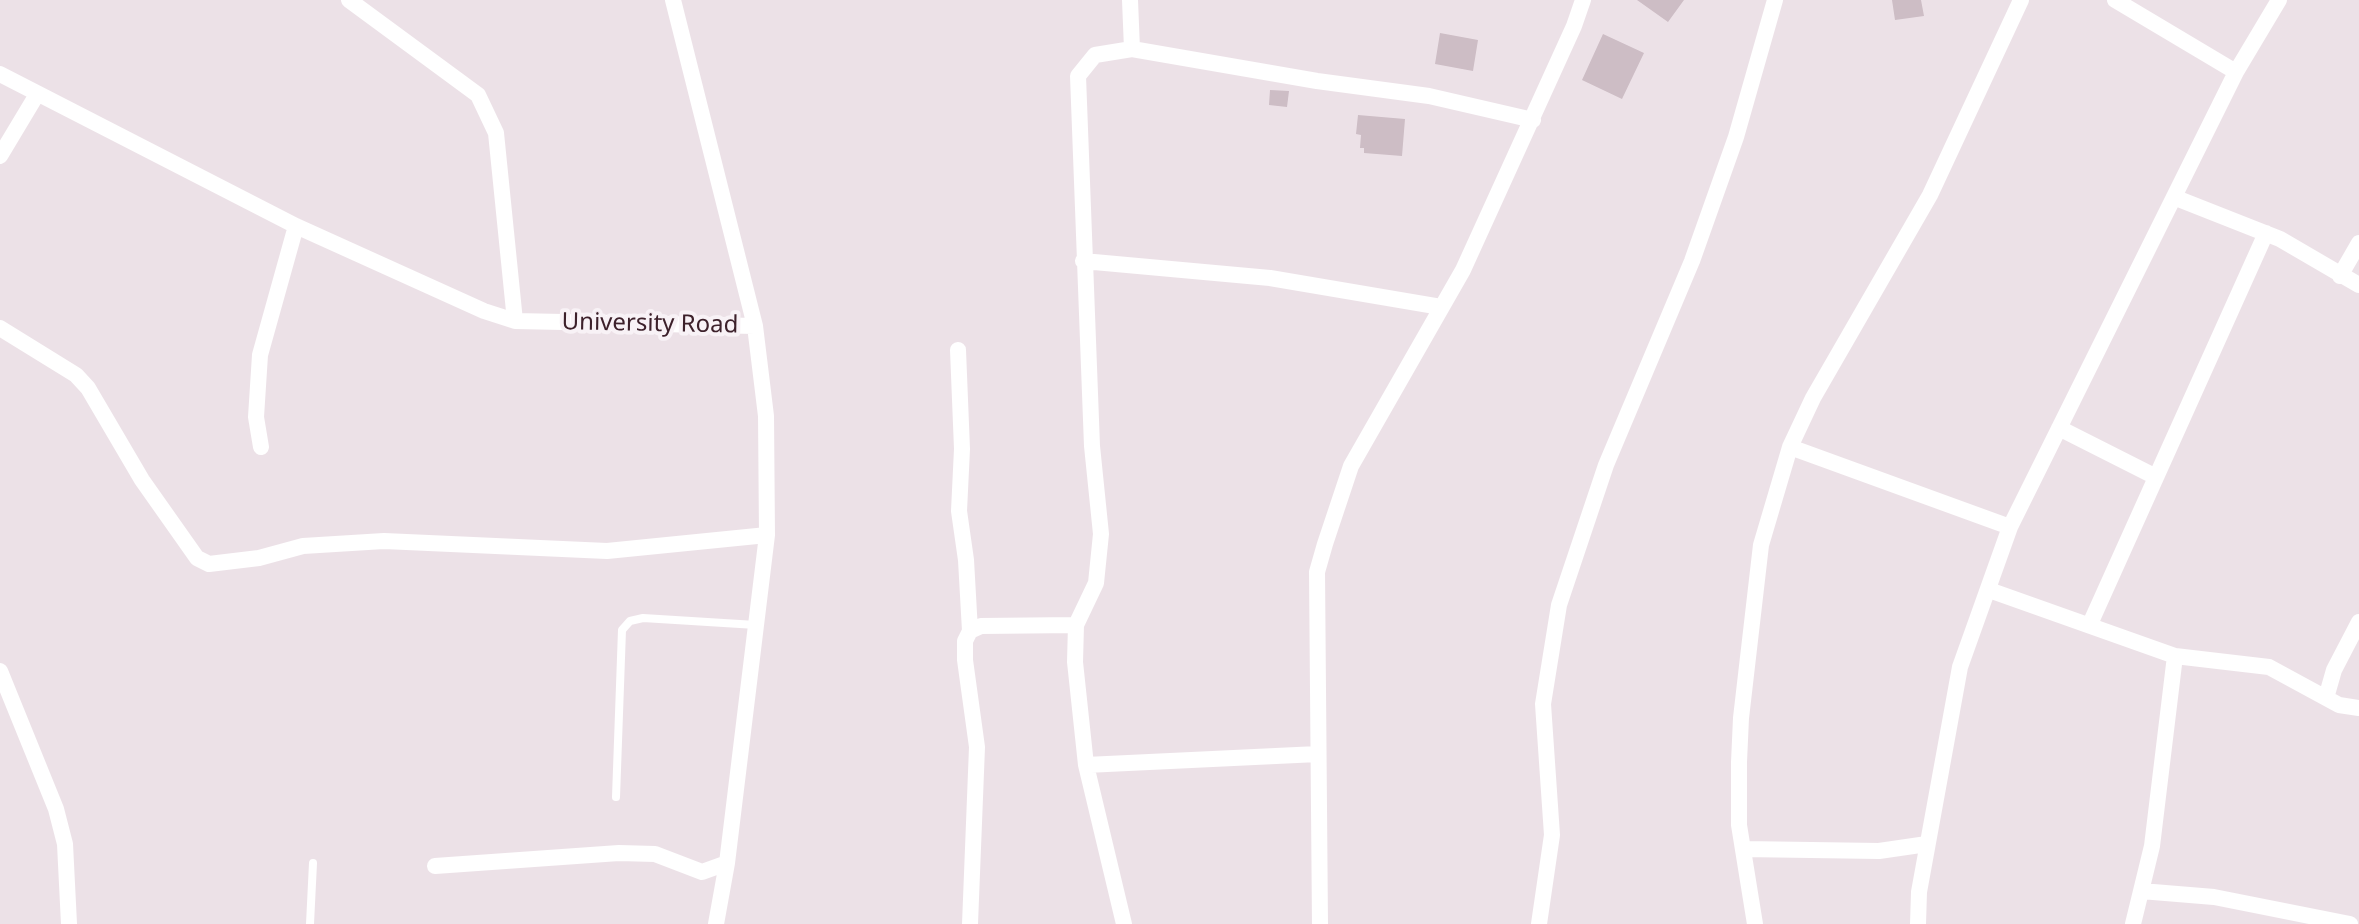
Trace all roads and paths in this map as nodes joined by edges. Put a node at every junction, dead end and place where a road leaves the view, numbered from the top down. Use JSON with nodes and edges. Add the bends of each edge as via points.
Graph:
{"nodes":[{"id":1,"x":349,"y":0,"type":"edge"},
{"id":2,"x":673,"y":0,"type":"edge"},
{"id":3,"x":1130,"y":0,"type":"edge"},
{"id":4,"x":1583,"y":0,"type":"edge"},
{"id":5,"x":1775,"y":0,"type":"edge"},
{"id":6,"x":2021,"y":0,"type":"edge"},
{"id":7,"x":2115,"y":0,"type":"edge"},
{"id":8,"x":2279,"y":0,"type":"edge"},
{"id":9,"x":1132,"y":49,"type":"junction"},
{"id":10,"x":2236,"y":72,"type":"junction"},
{"id":11,"x":0,"y":74,"type":"edge"},
{"id":12,"x":36,"y":96,"type":"junction"},
{"id":13,"x":1533,"y":120,"type":"junction"},
{"id":14,"x":0,"y":156,"type":"edge"},
{"id":15,"x":2176,"y":198,"type":"junction"},
{"id":16,"x":296,"y":226,"type":"junction"},
{"id":17,"x":2266,"y":233,"type":"junction"},
{"id":18,"x":2359,"y":243,"type":"edge"},
{"id":19,"x":1083,"y":261,"type":"junction"},
{"id":20,"x":2340,"y":276,"type":"junction"},
{"id":21,"x":2359,"y":285,"type":"edge"},
{"id":22,"x":1441,"y":307,"type":"junction"},
{"id":23,"x":515,"y":321,"type":"junction"},
{"id":24,"x":755,"y":326,"type":"junction"},
{"id":25,"x":0,"y":328,"type":"edge"},
{"id":26,"x":958,"y":350,"type":"dead end"},
{"id":27,"x":2059,"y":428,"type":"junction"},
{"id":28,"x":261,"y":447,"type":"dead end"},
{"id":29,"x":1790,"y":447,"type":"junction"},
{"id":30,"x":2154,"y":476,"type":"junction"},
{"id":31,"x":2010,"y":527,"type":"junction"},
{"id":32,"x":767,"y":535,"type":"junction"},
{"id":33,"x":1989,"y":590,"type":"junction"},
{"id":34,"x":2359,"y":622,"type":"edge"},
{"id":35,"x":2090,"y":624,"type":"junction"},
{"id":36,"x":757,"y":625,"type":"junction"},
{"id":37,"x":1076,"y":625,"type":"junction"},
{"id":38,"x":970,"y":631,"type":"junction"},
{"id":39,"x":2175,"y":656,"type":"junction"},
{"id":40,"x":0,"y":671,"type":"edge"},
{"id":41,"x":2326,"y":698,"type":"junction"},
{"id":42,"x":2359,"y":708,"type":"edge"},
{"id":43,"x":1318,"y":754,"type":"junction"},
{"id":44,"x":1086,"y":765,"type":"junction"},
{"id":45,"x":616,"y":797,"type":"dead end"},
{"id":46,"x":1927,"y":844,"type":"junction"},
{"id":47,"x":1743,"y":849,"type":"junction"},
{"id":48,"x":313,"y":863,"type":"dead end"},
{"id":49,"x":727,"y":863,"type":"junction"},
{"id":50,"x":435,"y":866,"type":"dead end"},
{"id":51,"x":2141,"y":891,"type":"junction"},
{"id":52,"x":69,"y":924,"type":"edge"},
{"id":53,"x":310,"y":924,"type":"edge"},
{"id":54,"x":716,"y":924,"type":"edge"},
{"id":55,"x":970,"y":924,"type":"edge"},
{"id":56,"x":1124,"y":924,"type":"edge"},
{"id":57,"x":1320,"y":924,"type":"edge"},
{"id":58,"x":1539,"y":924,"type":"edge"},
{"id":59,"x":1755,"y":924,"type":"edge"},
{"id":60,"x":1918,"y":924,"type":"edge"},
{"id":61,"x":2133,"y":924,"type":"edge"},
{"id":62,"x":2350,"y":924,"type":"edge"}],
"edges":[{"from":1,"to":23,"type":"street","via":[[478,95],[496,133]]},
{"from":2,"to":24,"type":"street"},
{"from":3,"to":9,"type":"street"},
{"from":4,"to":13,"type":"street"},
{"from":5,"to":58,"type":"street","via":[[1736,137],[1697,247],[1611,452],[1559,605],[1543,704],[1552,835]]},
{"from":6,"to":29,"type":"street","via":[[1930,195]]},
{"from":7,"to":10,"type":"street"},
{"from":8,"to":10,"type":"street"},
{"from":9,"to":13,"type":"street","via":[[1429,96]]},
{"from":9,"to":19,"type":"street","via":[[1095,55],[1078,76]]},
{"from":10,"to":15,"type":"street"},
{"from":11,"to":12,"type":"street","name":"University Road"},
{"from":12,"to":14,"type":"street"},
{"from":12,"to":16,"type":"street","name":"University Road"},
{"from":13,"to":22,"type":"street"},
{"from":15,"to":17,"type":"street"},
{"from":15,"to":27,"type":"street"},
{"from":16,"to":23,"type":"street","name":"University Road","via":[[438,292]]},
{"from":16,"to":28,"type":"street","via":[[260,355],[256,417]]},
{"from":17,"to":20,"type":"street"},
{"from":17,"to":30,"type":"street"},
{"from":18,"to":20,"type":"street"},
{"from":19,"to":22,"type":"street","via":[[1270,278]]},
{"from":19,"to":37,"type":"street","via":[[1101,534],[1096,583]]},
{"from":20,"to":21,"type":"street"},
{"from":22,"to":43,"type":"street","via":[[1351,466],[1317,572]]},
{"from":23,"to":24,"type":"street","name":"University Road"},
{"from":24,"to":32,"type":"street","name":"University Road","via":[[766,416]]},
{"from":25,"to":32,"type":"street","via":[[88,388],[142,480],[197,558],[209,564],[303,546],[384,541],[607,551]]},
{"from":26,"to":38,"type":"street","via":[[959,511]]},
{"from":27,"to":30,"type":"street"},
{"from":27,"to":31,"type":"street"},
{"from":29,"to":31,"type":"street"},
{"from":29,"to":47,"type":"street","via":[[1761,545],[1741,718]]},
{"from":30,"to":35,"type":"street"},
{"from":31,"to":33,"type":"street"},
{"from":32,"to":36,"type":"street","name":"University Road"},
{"from":33,"to":35,"type":"street"},
{"from":33,"to":46,"type":"street","via":[[1960,667]]},
{"from":34,"to":41,"type":"street"},
{"from":35,"to":39,"type":"street"},
{"from":36,"to":45,"type":"lane","via":[[643,618],[622,630]]},
{"from":36,"to":49,"type":"street","name":"University Road"},
{"from":37,"to":38,"type":"street","via":[[981,626]]},
{"from":37,"to":44,"type":"street"},
{"from":38,"to":55,"type":"street","via":[[965,660],[977,747],[977,792]]},
{"from":39,"to":41,"type":"street","via":[[2269,667]]},
{"from":39,"to":51,"type":"street","via":[[2152,846]]},
{"from":40,"to":52,"type":"street","via":[[56,809],[65,844]]},
{"from":41,"to":42,"type":"street"},
{"from":43,"to":44,"type":"street"},
{"from":43,"to":57,"type":"street"},
{"from":44,"to":56,"type":"street"},
{"from":46,"to":47,"type":"street","via":[[1867,852]]},
{"from":46,"to":60,"type":"street"},
{"from":47,"to":59,"type":"street"},
{"from":48,"to":53,"type":"lane"},
{"from":49,"to":50,"type":"street","via":[[702,872],[655,854],[619,853]]},
{"from":49,"to":54,"type":"street","name":"University Road"},
{"from":51,"to":61,"type":"street"},
{"from":51,"to":62,"type":"street","via":[[2214,897]]}]}
